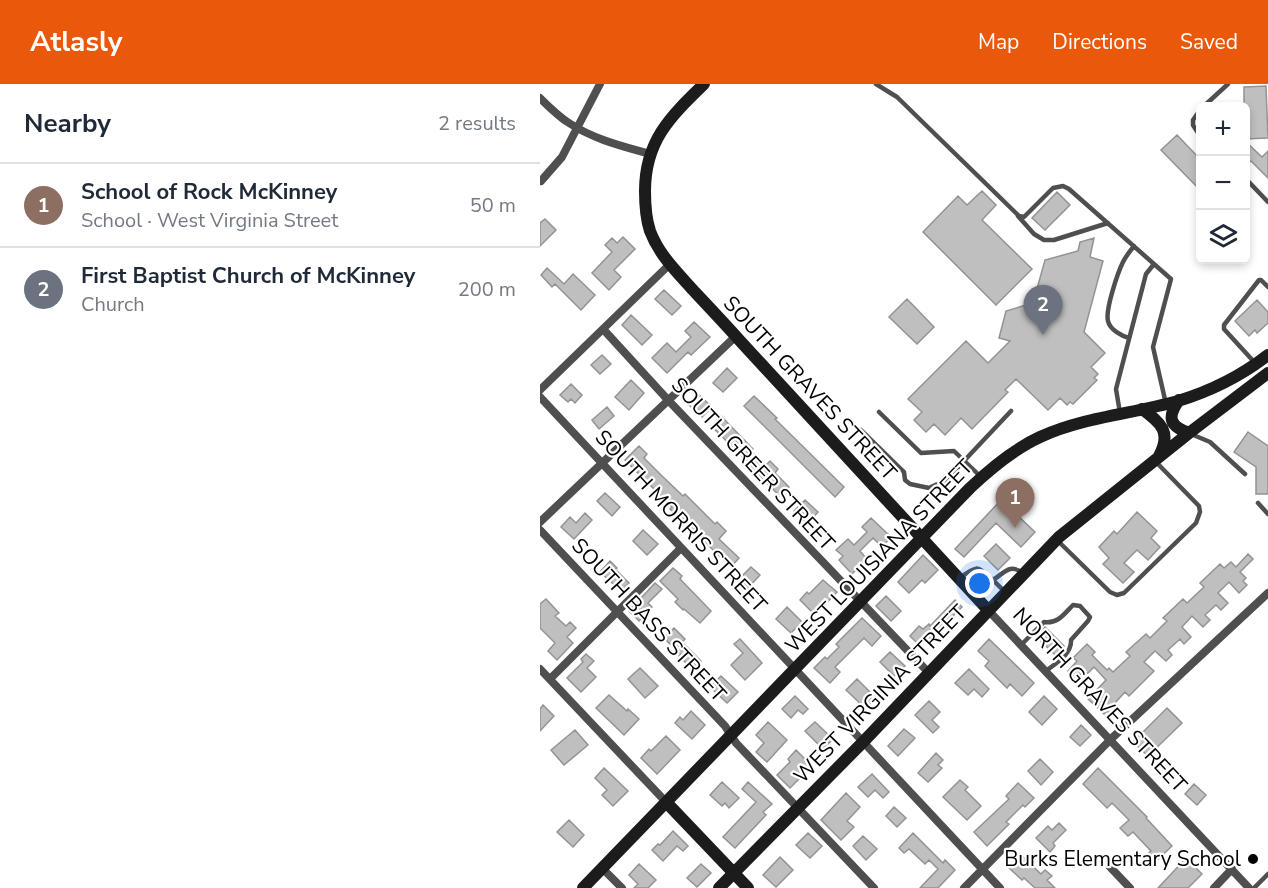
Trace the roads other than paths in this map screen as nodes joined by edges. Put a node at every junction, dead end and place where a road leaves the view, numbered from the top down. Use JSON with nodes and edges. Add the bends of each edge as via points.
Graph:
{"nodes":[{"id":1,"x":600,"y":84,"type":"edge"},
{"id":2,"x":704,"y":84,"type":"edge"},
{"id":3,"x":876,"y":84,"type":"edge"},
{"id":4,"x":1228,"y":84,"type":"edge"},
{"id":5,"x":540,"y":98,"type":"edge"},
{"id":6,"x":1208,"y":102,"type":"edge"},
{"id":7,"x":1196,"y":115,"type":"edge"},
{"id":8,"x":576,"y":128,"type":"junction"},
{"id":9,"x":1196,"y":130,"type":"edge"},
{"id":10,"x":650,"y":154,"type":"junction"},
{"id":11,"x":541,"y":182,"type":"edge"},
{"id":12,"x":1250,"y":184,"type":"edge"},
{"id":13,"x":1268,"y":202,"type":"edge"},
{"id":14,"x":1018,"y":215,"type":"junction"},
{"id":15,"x":1108,"y":223,"type":"junction"},
{"id":16,"x":1134,"y":246,"type":"junction"},
{"id":17,"x":670,"y":264,"type":"junction"},
{"id":18,"x":1154,"y":264,"type":"junction"},
{"id":19,"x":1268,"y":286,"type":"edge"},
{"id":20,"x":603,"y":329,"type":"junction"},
{"id":21,"x":736,"y":336,"type":"junction"},
{"id":22,"x":1129,"y":338,"type":"junction"},
{"id":23,"x":1268,"y":355,"type":"edge"},
{"id":24,"x":1256,"y":364,"type":"junction"},
{"id":25,"x":1268,"y":373,"type":"edge"},
{"id":26,"x":540,"y":390,"type":"edge"},
{"id":27,"x":540,"y":397,"type":"edge"},
{"id":28,"x":668,"y":400,"type":"junction"},
{"id":29,"x":1172,"y":402,"type":"junction"},
{"id":30,"x":1142,"y":409,"type":"junction"},
{"id":31,"x":1011,"y":411,"type":"dead end"},
{"id":32,"x":879,"y":412,"type":"dead end"},
{"id":33,"x":1120,"y":413,"type":"junction"},
{"id":34,"x":861,"y":430,"type":"dead end"},
{"id":35,"x":1189,"y":433,"type":"junction"},
{"id":36,"x":1156,"y":458,"type":"junction"},
{"id":37,"x":964,"y":461,"type":"junction"},
{"id":38,"x":602,"y":463,"type":"junction"},
{"id":39,"x":1245,"y":474,"type":"dead end"},
{"id":40,"x":982,"y":477,"type":"junction"},
{"id":41,"x":1258,"y":503,"type":"dead end"},
{"id":42,"x":1268,"y":514,"type":"edge"},
{"id":43,"x":540,"y":522,"type":"edge"},
{"id":44,"x":540,"y":530,"type":"edge"},
{"id":45,"x":922,"y":538,"type":"junction"},
{"id":46,"x":1056,"y":540,"type":"junction"},
{"id":47,"x":681,"y":548,"type":"junction"},
{"id":48,"x":1024,"y":573,"type":"junction"},
{"id":49,"x":959,"y":579,"type":"junction"},
{"id":50,"x":993,"y":580,"type":"junction"},
{"id":51,"x":1005,"y":592,"type":"junction"},
{"id":52,"x":1268,"y":593,"type":"edge"},
{"id":53,"x":976,"y":597,"type":"junction"},
{"id":54,"x":860,"y":602,"type":"junction"},
{"id":55,"x":988,"y":610,"type":"junction"},
{"id":56,"x":616,"y":612,"type":"junction"},
{"id":57,"x":1021,"y":645,"type":"junction"},
{"id":58,"x":540,"y":669,"type":"edge"},
{"id":59,"x":796,"y":669,"type":"junction"},
{"id":60,"x":1046,"y":671,"type":"junction"},
{"id":61,"x":929,"y":673,"type":"junction"},
{"id":62,"x":550,"y":679,"type":"junction"},
{"id":63,"x":731,"y":736,"type":"junction"},
{"id":64,"x":1111,"y":739,"type":"junction"},
{"id":65,"x":864,"y":741,"type":"junction"},
{"id":66,"x":666,"y":802,"type":"junction"},
{"id":67,"x":798,"y":808,"type":"junction"},
{"id":68,"x":1110,"y":867,"type":"dead end"},
{"id":69,"x":602,"y":868,"type":"junction"},
{"id":70,"x":982,"y":868,"type":"junction"},
{"id":71,"x":1232,"y":869,"type":"junction"},
{"id":72,"x":734,"y":873,"type":"junction"},
{"id":73,"x":1267,"y":876,"type":"edge"},
{"id":74,"x":583,"y":888,"type":"edge"},
{"id":75,"x":622,"y":888,"type":"edge"},
{"id":76,"x":719,"y":888,"type":"edge"},
{"id":77,"x":748,"y":888,"type":"edge"},
{"id":78,"x":874,"y":888,"type":"edge"},
{"id":79,"x":964,"y":888,"type":"edge"},
{"id":80,"x":1000,"y":888,"type":"edge"},
{"id":81,"x":1130,"y":888,"type":"edge"},
{"id":82,"x":1214,"y":888,"type":"edge"},
{"id":83,"x":1252,"y":888,"type":"edge"}],
"edges":[{"from":1,"to":8,"type":"street"},
{"from":2,"to":10,"type":"main road","name":"SOUTH GRAVES STREET","via":[[664,126]]},
{"from":3,"to":14,"type":"lane","via":[[897,97]]},
{"from":4,"to":6,"type":"lane"},
{"from":5,"to":8,"type":"street"},
{"from":7,"to":9,"type":"lane","via":[[1192,120]]},
{"from":8,"to":10,"type":"street"},
{"from":8,"to":11,"type":"street","via":[[562,157]]},
{"from":10,"to":17,"type":"main road","name":"SOUTH GRAVES STREET","via":[[645,180],[650,231]]},
{"from":12,"to":13,"type":"lane"},
{"from":14,"to":15,"type":"lane","via":[[1044,240]]},
{"from":14,"to":15,"type":"lane","via":[[1024,217],[1053,188],[1063,186]]},
{"from":15,"to":16,"type":"lane"},
{"from":16,"to":18,"type":"lane"},
{"from":16,"to":22,"type":"lane","via":[[1122,264],[1108,314],[1111,327]]},
{"from":17,"to":20,"type":"street"},
{"from":17,"to":21,"type":"main road","name":"SOUTH GRAVES STREET"},
{"from":18,"to":22,"type":"lane","via":[[1146,274]]},
{"from":18,"to":29,"type":"lane","via":[[1171,279],[1153,347]]},
{"from":19,"to":24,"type":"lane","via":[[1259,280],[1224,326]]},
{"from":20,"to":26,"type":"street"},
{"from":20,"to":28,"type":"street","name":"SOUTH GREER STREET"},
{"from":21,"to":28,"type":"street"},
{"from":21,"to":45,"type":"main road","name":"SOUTH GRAVES STREET"},
{"from":22,"to":33,"type":"lane","via":[[1116,389]]},
{"from":23,"to":24,"type":"main road","name":"WEST LOUISIANA STREET"},
{"from":24,"to":29,"type":"main road","name":"WEST LOUISIANA STREET","via":[[1226,382]]},
{"from":25,"to":35,"type":"main road","name":"WEST VIRGINIA STREET"},
{"from":27,"to":38,"type":"street","name":"SOUTH MORRIS STREET"},
{"from":28,"to":38,"type":"street"},
{"from":28,"to":54,"type":"street","name":"SOUTH GREER STREET"},
{"from":29,"to":30,"type":"main road","name":"WEST LOUISIANA STREET"},
{"from":29,"to":35,"type":"main road","via":[[1172,421]]},
{"from":30,"to":33,"type":"main road","name":"WEST LOUISIANA STREET"},
{"from":30,"to":36,"type":"main road","via":[[1163,429],[1165,442]]},
{"from":31,"to":37,"type":"lane"},
{"from":32,"to":37,"type":"lane","via":[[921,453],[954,451]]},
{"from":33,"to":40,"type":"main road","name":"WEST LOUISIANA STREET","via":[[1039,437]]},
{"from":34,"to":37,"type":"lane","via":[[904,472],[910,484],[929,488],[941,483]]},
{"from":35,"to":36,"type":"main road","name":"WEST VIRGINIA STREET"},
{"from":35,"to":39,"type":"lane","via":[[1210,442]]},
{"from":36,"to":46,"type":"main road","name":"WEST VIRGINIA STREET"},
{"from":36,"to":46,"type":"lane","via":[[1199,506],[1200,512],[1196,523],[1124,593],[1110,592]]},
{"from":37,"to":40,"type":"lane"},
{"from":38,"to":43,"type":"street"},
{"from":38,"to":47,"type":"street","name":"SOUTH MORRIS STREET"},
{"from":40,"to":45,"type":"main road","name":"WEST LOUISIANA STREET"},
{"from":41,"to":42,"type":"lane"},
{"from":44,"to":56,"type":"street","name":"SOUTH BASS STREET"},
{"from":45,"to":49,"type":"main road","name":"NORTH GRAVES STREET"},
{"from":45,"to":54,"type":"main road","name":"WEST LOUISIANA STREET"},
{"from":46,"to":48,"type":"main road","name":"WEST VIRGINIA STREET"},
{"from":47,"to":56,"type":"street"},
{"from":47,"to":59,"type":"street","name":"SOUTH MORRIS STREET"},
{"from":48,"to":50,"type":"lane","via":[[1010,568]]},
{"from":48,"to":51,"type":"main road","name":"WEST VIRGINIA STREET"},
{"from":49,"to":50,"type":"lane","via":[[977,567]]},
{"from":49,"to":53,"type":"main road","name":"NORTH GRAVES STREET"},
{"from":50,"to":51,"type":"lane"},
{"from":50,"to":53,"type":"lane"},
{"from":51,"to":55,"type":"main road","name":"WEST VIRGINIA STREET"},
{"from":52,"to":64,"type":"street"},
{"from":53,"to":55,"type":"main road","name":"NORTH GRAVES STREET"},
{"from":54,"to":59,"type":"main road","name":"WEST LOUISIANA STREET"},
{"from":54,"to":61,"type":"street","name":"SOUTH GREER STREET"},
{"from":55,"to":57,"type":"street","name":"NORTH GRAVES STREET"},
{"from":55,"to":61,"type":"main road","name":"WEST VIRGINIA STREET"},
{"from":56,"to":62,"type":"street"},
{"from":56,"to":63,"type":"street","name":"SOUTH BASS STREET"},
{"from":57,"to":60,"type":"street","name":"NORTH GRAVES STREET"},
{"from":57,"to":60,"type":"lane","via":[[1044,622],[1058,620],[1073,605],[1090,616],[1066,653]]},
{"from":58,"to":62,"type":"street"},
{"from":59,"to":63,"type":"main road","name":"WEST LOUISIANA STREET"},
{"from":59,"to":65,"type":"street","name":"SOUTH MORRIS STREET"},
{"from":60,"to":64,"type":"street","name":"NORTH GRAVES STREET"},
{"from":61,"to":65,"type":"main road","name":"WEST VIRGINIA STREET"},
{"from":62,"to":66,"type":"street"},
{"from":63,"to":66,"type":"main road","name":"WEST LOUISIANA STREET"},
{"from":63,"to":67,"type":"street","name":"SOUTH BASS STREET"},
{"from":64,"to":70,"type":"street"},
{"from":64,"to":71,"type":"street","name":"NORTH GRAVES STREET"},
{"from":65,"to":67,"type":"main road","name":"WEST VIRGINIA STREET"},
{"from":65,"to":70,"type":"street","name":"SOUTH MORRIS STREET"},
{"from":66,"to":69,"type":"main road","name":"WEST LOUISIANA STREET"},
{"from":66,"to":72,"type":"main road"},
{"from":67,"to":72,"type":"main road","name":"WEST VIRGINIA STREET"},
{"from":67,"to":78,"type":"street","name":"SOUTH BASS STREET"},
{"from":68,"to":81,"type":"street"},
{"from":69,"to":74,"type":"main road","name":"WEST LOUISIANA STREET"},
{"from":69,"to":75,"type":"street"},
{"from":70,"to":79,"type":"street"},
{"from":70,"to":80,"type":"street","name":"SOUTH MORRIS STREET"},
{"from":71,"to":82,"type":"street"},
{"from":71,"to":83,"type":"street","name":"NORTH GRAVES STREET"},
{"from":72,"to":76,"type":"main road","name":"WEST VIRGINIA STREET"},
{"from":72,"to":77,"type":"main road"},
{"from":73,"to":83,"type":"lane"}]}
